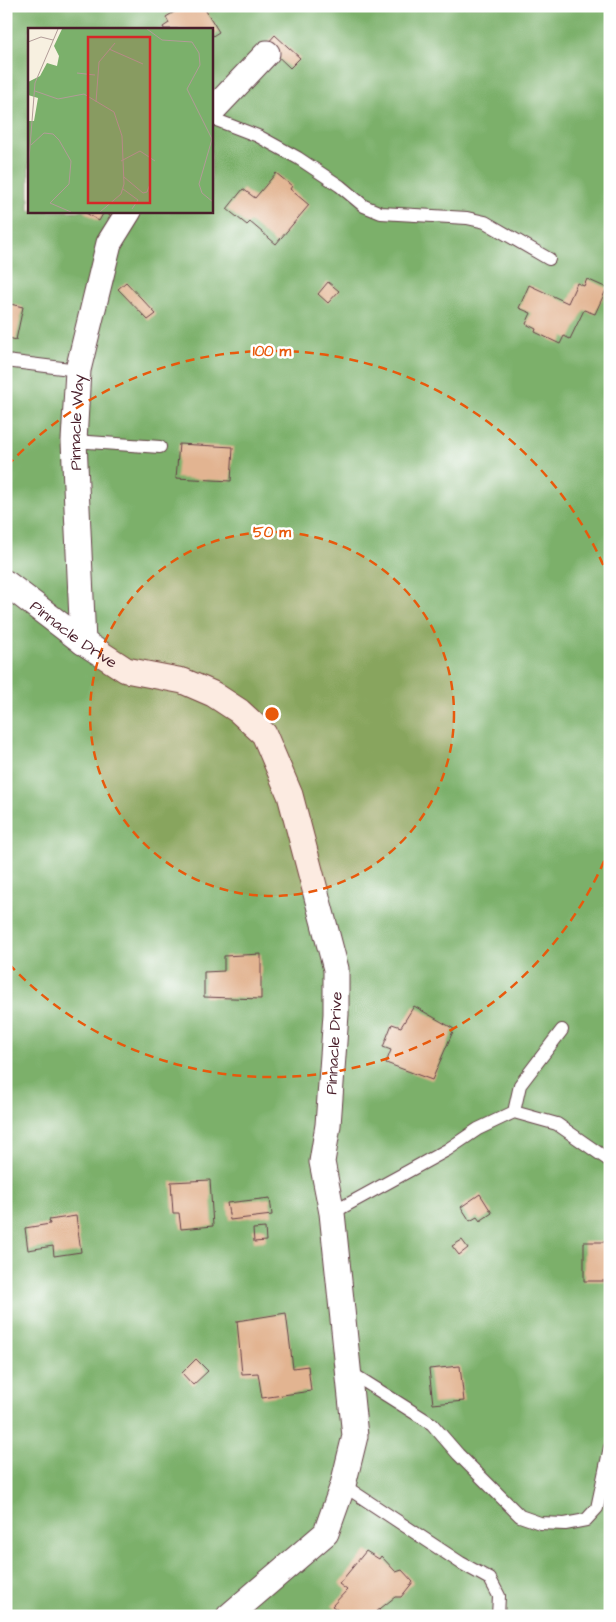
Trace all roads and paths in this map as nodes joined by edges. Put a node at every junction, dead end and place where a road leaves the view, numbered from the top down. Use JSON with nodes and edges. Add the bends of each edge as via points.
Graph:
{"nodes":[{"id":1,"x":267,"y":53,"type":"dead end"},
{"id":2,"x":212,"y":111,"type":"edge"},
{"id":3,"x":212,"y":118,"type":"edge"},
{"id":4,"x":128,"y":212,"type":"edge"},
{"id":5,"x":548,"y":259,"type":"dead end"},
{"id":6,"x":6,"y":361,"type":"edge"},
{"id":7,"x":78,"y":370,"type":"junction"},
{"id":8,"x":74,"y":442,"type":"junction"},
{"id":9,"x":160,"y":447,"type":"dead end"},
{"id":10,"x":6,"y":583,"type":"edge"},
{"id":11,"x":82,"y":642,"type":"junction"},
{"id":12,"x":562,"y":1030,"type":"dead end"},
{"id":13,"x":514,"y":1112,"type":"junction"},
{"id":14,"x":610,"y":1161,"type":"edge"},
{"id":15,"x":332,"y":1213,"type":"junction"},
{"id":16,"x":348,"y":1371,"type":"junction"},
{"id":17,"x":610,"y":1447,"type":"edge"},
{"id":18,"x":344,"y":1485,"type":"junction"},
{"id":19,"x":229,"y":1616,"type":"edge"},
{"id":20,"x":498,"y":1616,"type":"edge"}],
"edges":[{"from":1,"to":2,"type":"street"},
{"from":3,"to":5,"type":"lane","via":[[258,136],[340,186],[364,206],[381,213],[486,222]]},
{"from":4,"to":7,"type":"street","name":"Pinnacle Way","via":[[109,243]]},
{"from":6,"to":7,"type":"lane"},
{"from":7,"to":8,"type":"street","name":"Pinnacle Way"},
{"from":8,"to":9,"type":"lane"},
{"from":8,"to":11,"type":"street","name":"Pinnacle Way"},
{"from":10,"to":11,"type":"street","name":"Pinnacle Drive"},
{"from":11,"to":15,"type":"street","name":"Pinnacle Drive","via":[[126,670],[183,681],[213,694],[239,711],[264,734],[290,796],[336,969],[328,1125],[322,1162]]},
{"from":12,"to":13,"type":"lane","via":[[520,1085]]},
{"from":13,"to":14,"type":"lane","via":[[557,1124]]},
{"from":13,"to":15,"type":"lane","via":[[478,1129],[447,1150]]},
{"from":15,"to":16,"type":"street","name":"Pinnacle Drive"},
{"from":16,"to":17,"type":"lane","via":[[432,1424],[520,1516],[540,1523],[566,1524],[586,1520],[597,1508]]},
{"from":16,"to":18,"type":"street","name":"Pinnacle Drive","via":[[355,1436]]},
{"from":18,"to":19,"type":"street","name":"Pinnacle Drive","via":[[326,1533]]},
{"from":18,"to":20,"type":"lane","via":[[490,1579],[499,1596]]}]}
